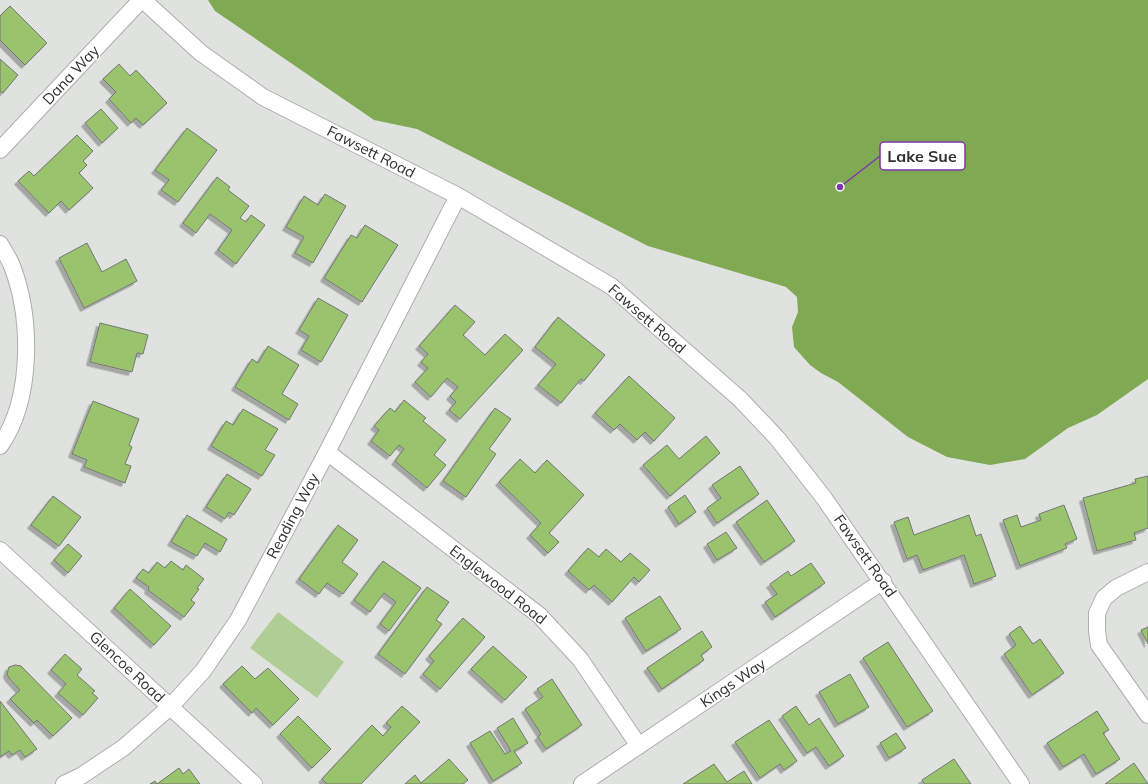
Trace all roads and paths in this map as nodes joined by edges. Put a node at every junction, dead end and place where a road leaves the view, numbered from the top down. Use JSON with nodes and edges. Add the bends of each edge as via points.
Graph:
{"nodes":[{"id":1,"x":142,"y":0,"type":"edge"},
{"id":2,"x":0,"y":150,"type":"edge"},
{"id":3,"x":458,"y":196,"type":"junction"},
{"id":4,"x":0,"y":244,"type":"edge"},
{"id":5,"x":0,"y":446,"type":"edge"},
{"id":6,"x":327,"y":452,"type":"junction"},
{"id":7,"x":0,"y":550,"type":"edge"},
{"id":8,"x":1148,"y":572,"type":"edge"},
{"id":9,"x":883,"y":581,"type":"junction"},
{"id":10,"x":170,"y":707,"type":"junction"},
{"id":11,"x":1148,"y":715,"type":"edge"},
{"id":12,"x":639,"y":746,"type":"junction"},
{"id":13,"x":64,"y":784,"type":"edge"},
{"id":14,"x":254,"y":784,"type":"edge"},
{"id":15,"x":582,"y":784,"type":"edge"},
{"id":16,"x":1021,"y":784,"type":"edge"}],
"edges":[{"from":1,"to":2,"type":"street","name":"Dana Way"},
{"from":1,"to":3,"type":"street","name":"Fawsett Road","via":[[201,53],[263,97]]},
{"from":3,"to":6,"type":"street","name":"Reading Way"},
{"from":3,"to":9,"type":"street","name":"Fawsett Road","via":[[611,286],[740,399],[777,438],[824,498]]},
{"from":4,"to":5,"type":"street","via":[[12,266],[24,310],[26,353],[21,402],[7,436]]},
{"from":6,"to":10,"type":"street","name":"Reading Way","via":[[238,620],[203,670]]},
{"from":6,"to":12,"type":"street","name":"Englewood Road","via":[[544,620],[580,659]]},
{"from":7,"to":10,"type":"street","name":"Glencoe Road"},
{"from":8,"to":11,"type":"street","via":[[1116,588],[1104,598],[1097,613],[1099,645]]},
{"from":9,"to":12,"type":"street","name":"Kings Way"},
{"from":9,"to":16,"type":"street","name":"Fawsett Road"},
{"from":10,"to":13,"type":"street","name":"Reading Way","via":[[123,748],[81,776]]},
{"from":10,"to":14,"type":"street","name":"Glencoe Road"},
{"from":12,"to":15,"type":"street","name":"Kings Way"}]}
